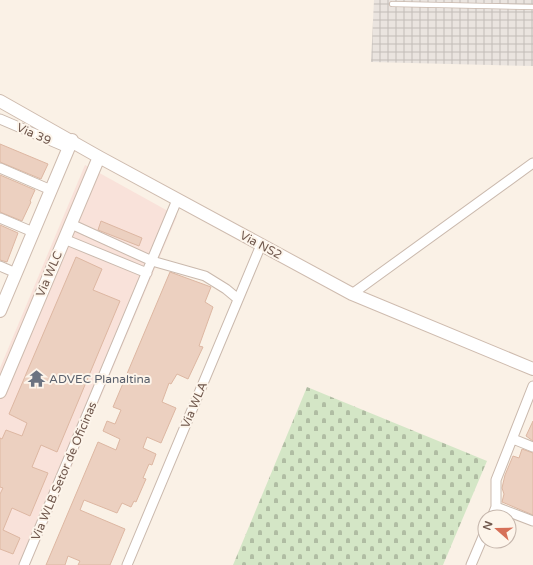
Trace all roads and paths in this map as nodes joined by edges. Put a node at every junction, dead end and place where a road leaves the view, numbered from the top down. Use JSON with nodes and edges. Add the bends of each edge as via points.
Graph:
{"nodes":[{"id":1,"x":392,"y":4,"type":"dead end"},
{"id":2,"x":533,"y":7,"type":"edge"},
{"id":3,"x":0,"y":101,"type":"edge"},
{"id":4,"x":0,"y":119,"type":"edge"},
{"id":5,"x":70,"y":144,"type":"junction"},
{"id":6,"x":99,"y":157,"type":"junction"},
{"id":7,"x":533,"y":163,"type":"edge"},
{"id":8,"x":0,"y":168,"type":"edge"},
{"id":9,"x":51,"y":190,"type":"junction"},
{"id":10,"x":178,"y":200,"type":"junction"},
{"id":11,"x":0,"y":218,"type":"edge"},
{"id":12,"x":71,"y":224,"type":"junction"},
{"id":13,"x":33,"y":232,"type":"junction"},
{"id":14,"x":64,"y":239,"type":"junction"},
{"id":15,"x":261,"y":245,"type":"junction"},
{"id":16,"x":152,"y":261,"type":"junction"},
{"id":17,"x":0,"y":266,"type":"edge"},
{"id":18,"x":16,"y":273,"type":"junction"},
{"id":19,"x":147,"y":273,"type":"junction"},
{"id":20,"x":352,"y":294,"type":"junction"},
{"id":21,"x":238,"y":299,"type":"junction"},
{"id":22,"x":0,"y":311,"type":"edge"},
{"id":23,"x":533,"y":369,"type":"edge"},
{"id":24,"x":533,"y":386,"type":"edge"},
{"id":25,"x":0,"y":392,"type":"edge"},
{"id":26,"x":513,"y":439,"type":"junction"},
{"id":27,"x":533,"y":447,"type":"edge"},
{"id":28,"x":496,"y":507,"type":"joint"},
{"id":29,"x":533,"y":521,"type":"edge"},
{"id":30,"x":478,"y":549,"type":"edge"},
{"id":31,"x":24,"y":565,"type":"edge"},
{"id":32,"x":127,"y":565,"type":"edge"},
{"id":33,"x":471,"y":565,"type":"edge"}],
"edges":[{"from":1,"to":2,"type":"lane"},
{"from":3,"to":5,"type":"street","name":"Via NS2"},
{"from":4,"to":5,"type":"street","name":"Via 39"},
{"from":5,"to":6,"type":"street","name":"Via NS2"},
{"from":5,"to":9,"type":"street"},
{"from":6,"to":10,"type":"street","name":"Via NS2"},
{"from":6,"to":12,"type":"street","name":"Via WLC"},
{"from":7,"to":20,"type":"street"},
{"from":8,"to":9,"type":"street"},
{"from":9,"to":13,"type":"street"},
{"from":10,"to":15,"type":"street","name":"Via NS2"},
{"from":10,"to":16,"type":"street","name":"Via WLB Setor de Oficinas"},
{"from":11,"to":13,"type":"street"},
{"from":12,"to":14,"type":"street","name":"Via WLC"},
{"from":12,"to":16,"type":"street"},
{"from":13,"to":18,"type":"street"},
{"from":14,"to":19,"type":"street"},
{"from":14,"to":25,"type":"street","name":"Via WLC"},
{"from":15,"to":20,"type":"street","name":"Via NS2"},
{"from":15,"to":21,"type":"street","name":"Via WLA"},
{"from":16,"to":19,"type":"street","name":"Via WLB Setor de Oficinas"},
{"from":16,"to":21,"type":"street","via":[[205,276]]},
{"from":17,"to":18,"type":"street"},
{"from":18,"to":22,"type":"street"},
{"from":19,"to":31,"type":"street","name":"Via WLB Setor de Oficinas"},
{"from":20,"to":23,"type":"street","name":"Via NS2"},
{"from":21,"to":32,"type":"street","name":"Via WLA"},
{"from":24,"to":26,"type":"street"},
{"from":26,"to":27,"type":"street"},
{"from":26,"to":28,"type":"street","via":[[496,480]]},
{"from":28,"to":29,"type":"street"},
{"from":30,"to":33,"type":"street"}]}
